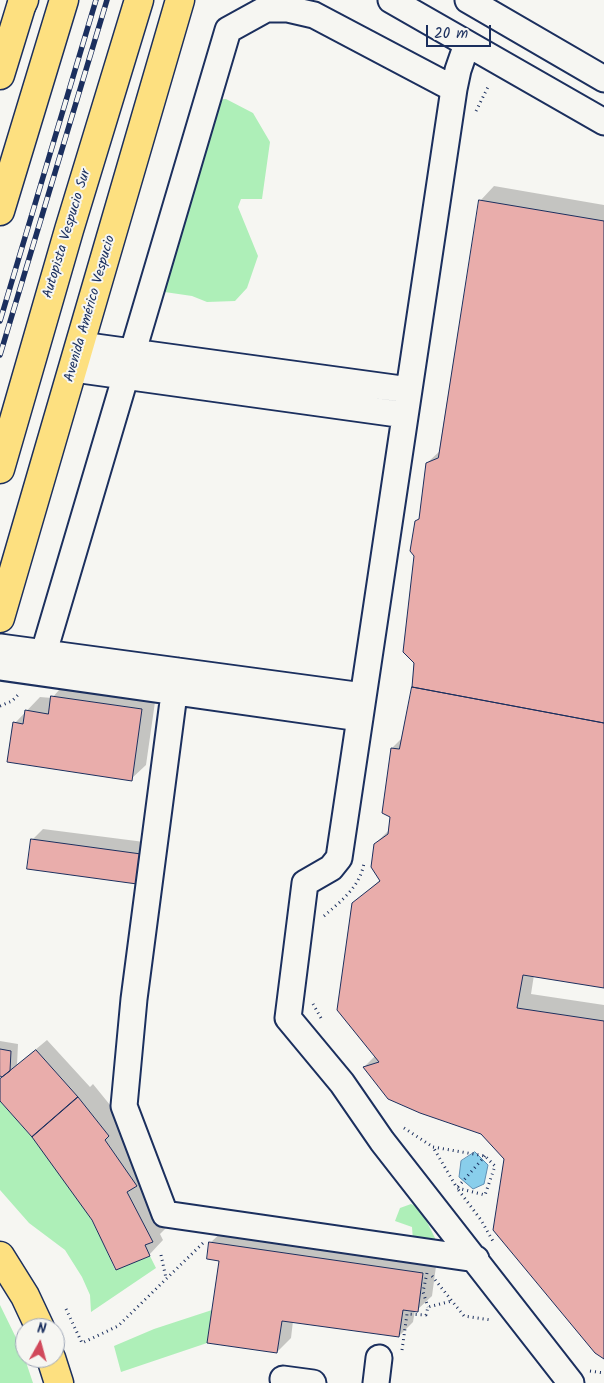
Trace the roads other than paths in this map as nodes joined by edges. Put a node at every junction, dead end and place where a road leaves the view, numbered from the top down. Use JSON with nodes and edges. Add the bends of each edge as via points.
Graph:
{"nodes":[{"id":1,"x":64,"y":0,"type":"edge"},
{"id":2,"x":139,"y":0,"type":"edge"},
{"id":3,"x":180,"y":0,"type":"edge"},
{"id":4,"x":391,"y":0,"type":"edge"},
{"id":5,"x":468,"y":0,"type":"edge"},
{"id":6,"x":23,"y":1,"type":"edge"},
{"id":7,"x":467,"y":44,"type":"junction"},
{"id":8,"x":0,"y":75,"type":"edge"},
{"id":9,"x":604,"y":85,"type":"edge"},
{"id":10,"x":454,"y":90,"type":"junction"},
{"id":11,"x":594,"y":117,"type":"edge"},
{"id":12,"x":0,"y":211,"type":"edge"},
{"id":13,"x":132,"y":352,"type":"junction"},
{"id":14,"x":77,"y":357,"type":"junction"},
{"id":15,"x":125,"y":376,"type":"junction"},
{"id":16,"x":409,"y":390,"type":"junction"},
{"id":17,"x":405,"y":415,"type":"junction"},
{"id":18,"x":0,"y":469,"type":"edge"},
{"id":19,"x":0,"y":618,"type":"edge"},
{"id":20,"x":0,"y":647,"type":"edge"},
{"id":21,"x":44,"y":652,"type":"junction"},
{"id":22,"x":0,"y":667,"type":"edge"},
{"id":23,"x":176,"y":681,"type":"junction"},
{"id":24,"x":362,"y":707,"type":"junction"},
{"id":25,"x":487,"y":1255,"type":"junction"},
{"id":26,"x":0,"y":1256,"type":"edge"},
{"id":27,"x":35,"y":1318,"type":"edge"},
{"id":28,"x":390,"y":1354,"type":"road end"},
{"id":29,"x":54,"y":1368,"type":"edge"},
{"id":30,"x":577,"y":1376,"type":"edge"},
{"id":31,"x":283,"y":1379,"type":"dead end"},
{"id":32,"x":59,"y":1383,"type":"edge"},
{"id":33,"x":313,"y":1383,"type":"edge"},
{"id":34,"x":376,"y":1383,"type":"edge"}],
"edges":[{"from":1,"to":12,"type":"main road"},
{"from":2,"to":18,"type":"main road","name":"Autopista Vespucio Sur"},
{"from":3,"to":14,"type":"main road","name":"Avenida Américo Vespucio"},
{"from":4,"to":7,"type":"street"},
{"from":5,"to":9,"type":"street"},
{"from":6,"to":8,"type":"main road"},
{"from":7,"to":10,"type":"street"},
{"from":7,"to":11,"type":"street"},
{"from":9,"to":11,"type":"street"},
{"from":10,"to":13,"type":"street","via":[[314,15],[288,9],[266,9],[228,30]]},
{"from":10,"to":16,"type":"street"},
{"from":13,"to":14,"type":"street"},
{"from":13,"to":15,"type":"street"},
{"from":13,"to":16,"type":"street"},
{"from":14,"to":15,"type":"street"},
{"from":14,"to":19,"type":"main road","name":"Avenida Américo Vespucio"},
{"from":15,"to":17,"type":"street"},
{"from":15,"to":21,"type":"street"},
{"from":16,"to":17,"type":"street"},
{"from":17,"to":24,"type":"street"},
{"from":20,"to":21,"type":"street"},
{"from":21,"to":23,"type":"street"},
{"from":22,"to":23,"type":"street"},
{"from":23,"to":24,"type":"street"},
{"from":23,"to":25,"type":"street","via":[[134,1000],[124,1106],[165,1214]]},
{"from":24,"to":25,"type":"street","via":[[339,858],[331,868],[305,883],[288,1018],[342,1084],[382,1141]]},
{"from":25,"to":30,"type":"street","via":[[526,1325]]},
{"from":26,"to":27,"type":"main road"},
{"from":28,"to":34,"type":"street"},
{"from":29,"to":32,"type":"main road"},
{"from":31,"to":33,"type":"street"}]}
